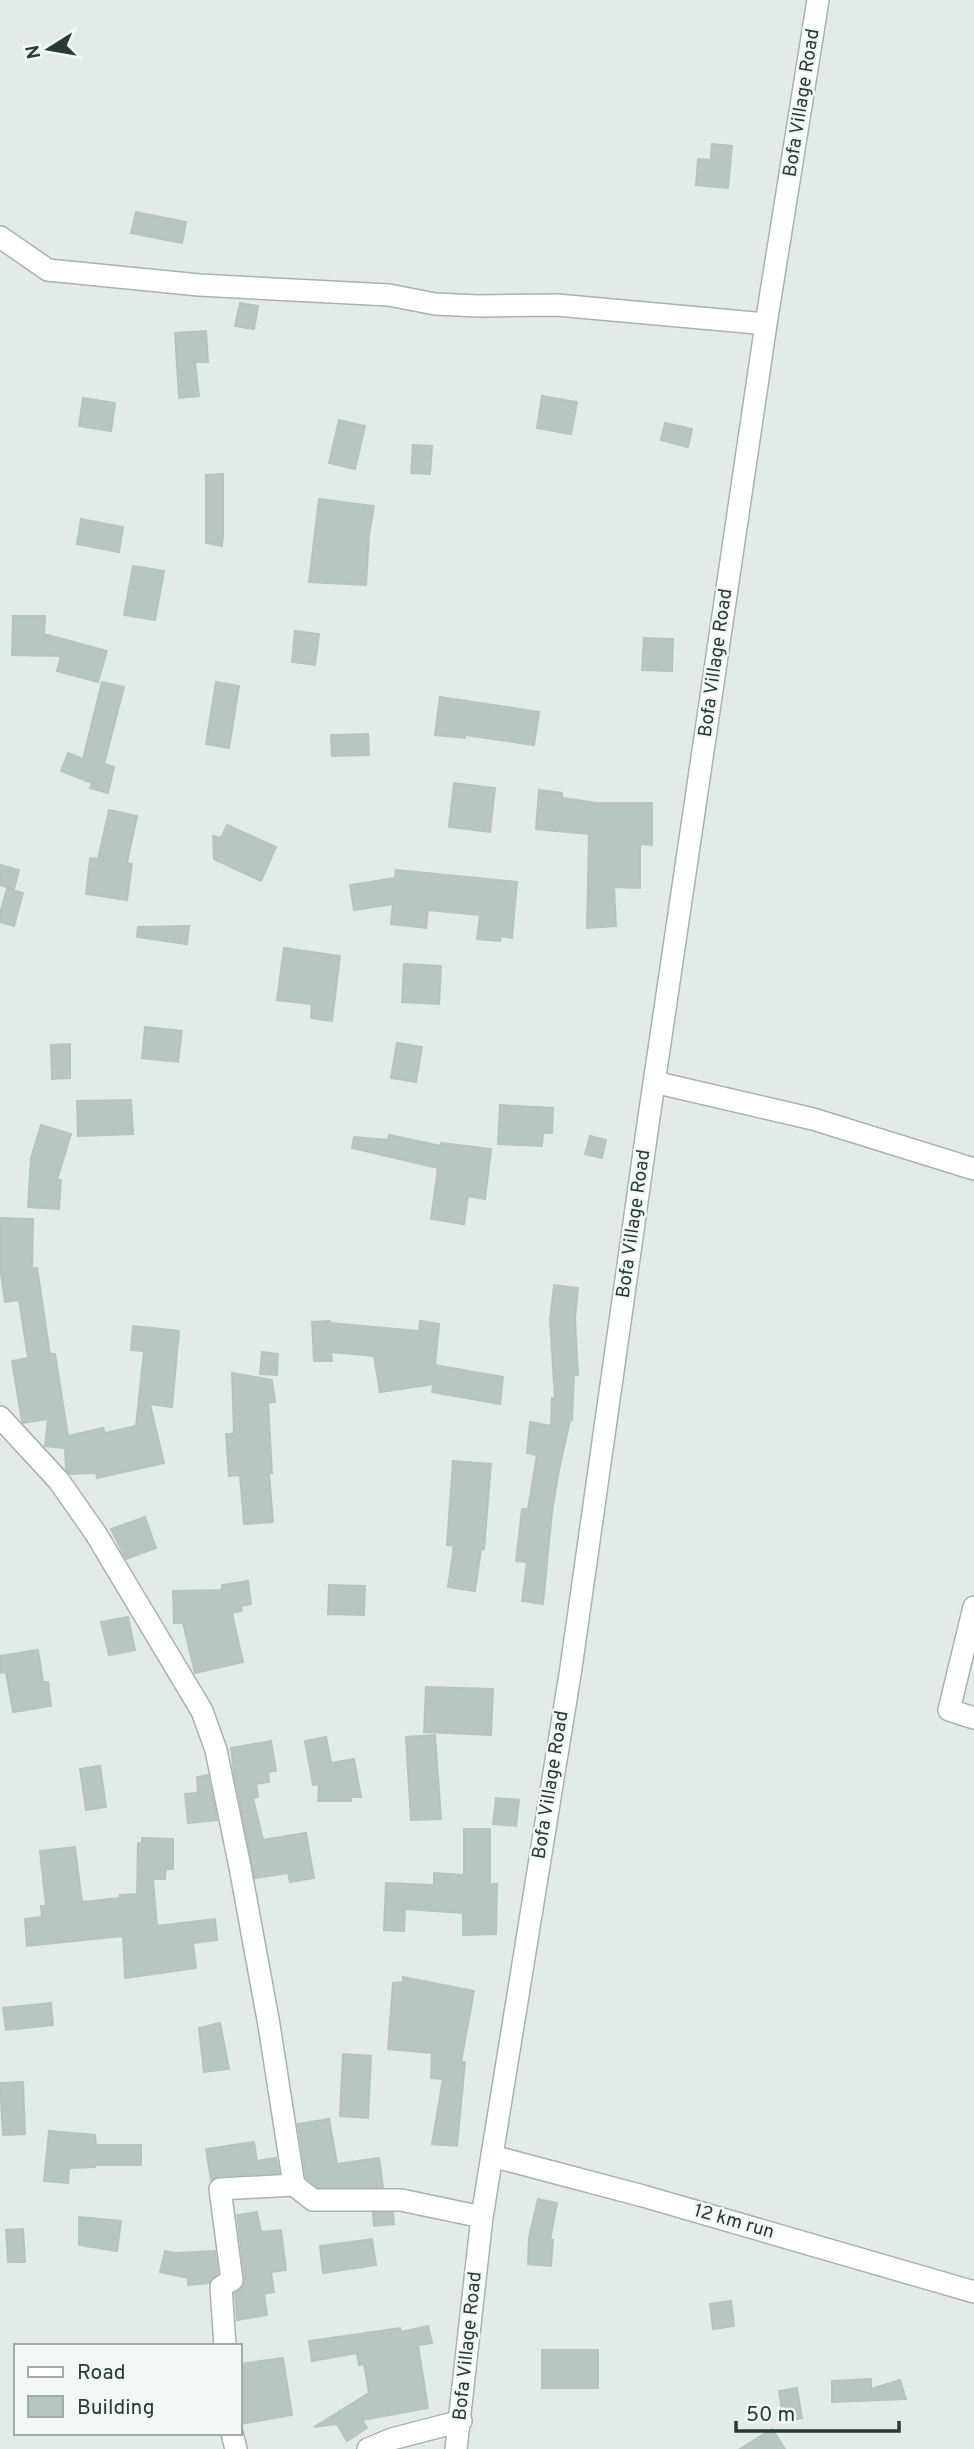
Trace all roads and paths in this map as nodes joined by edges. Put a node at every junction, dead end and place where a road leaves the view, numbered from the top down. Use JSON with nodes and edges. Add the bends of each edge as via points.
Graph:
{"nodes":[{"id":1,"x":818,"y":0,"type":"edge"},
{"id":2,"x":0,"y":237,"type":"edge"},
{"id":3,"x":766,"y":324,"type":"junction"},
{"id":4,"x":654,"y":1082,"type":"junction"},
{"id":5,"x":974,"y":1169,"type":"edge"},
{"id":6,"x":3,"y":1424,"type":"edge"},
{"id":7,"x":974,"y":1607,"type":"edge"},
{"id":8,"x":974,"y":1718,"type":"edge"},
{"id":9,"x":492,"y":2156,"type":"junction"},
{"id":10,"x":294,"y":2185,"type":"junction"},
{"id":11,"x":482,"y":2217,"type":"junction"},
{"id":12,"x":974,"y":2292,"type":"edge"},
{"id":13,"x":225,"y":2344,"type":"edge"},
{"id":14,"x":461,"y":2421,"type":"junction"},
{"id":15,"x":368,"y":2449,"type":"edge"},
{"id":16,"x":456,"y":2449,"type":"edge"}],
"edges":[{"from":1,"to":3,"type":"street","name":"Bofa Village Road"},
{"from":2,"to":3,"type":"street","via":[[48,271],[389,295],[478,306],[557,305]]},
{"from":3,"to":4,"type":"street","name":"Bofa Village Road"},
{"from":4,"to":5,"type":"street","via":[[813,1119]]},
{"from":4,"to":9,"type":"street","name":"Bofa Village Road","via":[[571,1668]]},
{"from":6,"to":10,"type":"street","via":[[58,1481],[96,1534],[202,1711],[216,1750],[240,1867]]},
{"from":7,"to":8,"type":"street","via":[[949,1710]]},
{"from":9,"to":11,"type":"street","name":"Bofa Village Road"},
{"from":9,"to":12,"type":"street","name":"12 km run"},
{"from":10,"to":11,"type":"street","via":[[313,2200],[401,2200]]},
{"from":10,"to":13,"type":"street","via":[[220,2189],[232,2280],[221,2287]]},
{"from":11,"to":14,"type":"street","name":"Bofa Village Road"},
{"from":14,"to":15,"type":"street"},
{"from":14,"to":16,"type":"street","name":"Bofa Village Road"}]}
